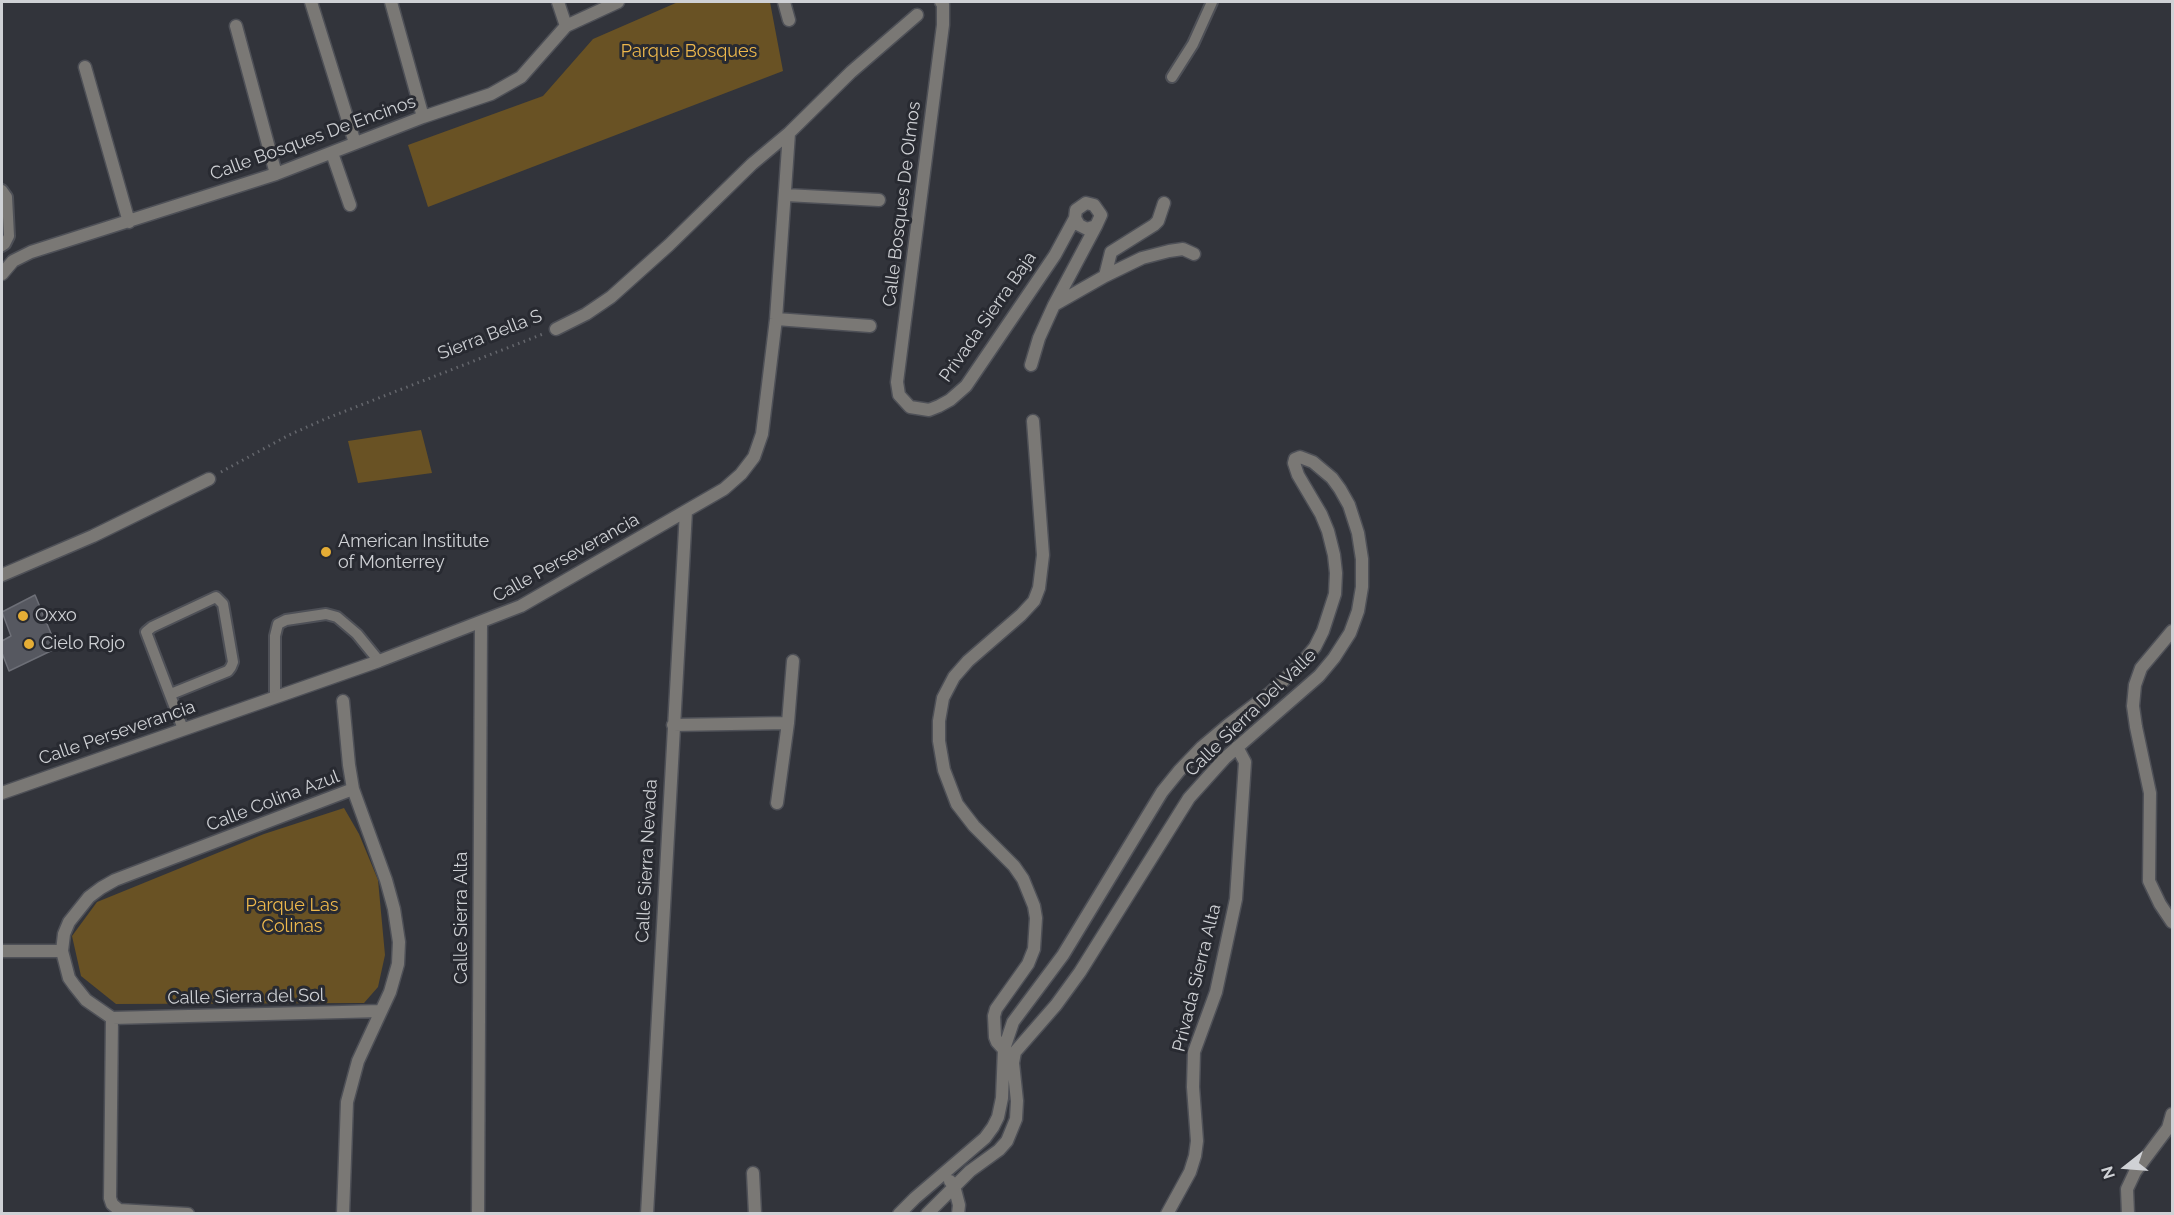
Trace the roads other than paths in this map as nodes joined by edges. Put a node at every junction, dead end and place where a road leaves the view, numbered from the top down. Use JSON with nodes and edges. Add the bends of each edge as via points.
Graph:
{"nodes":[{"id":1,"x":310,"y":2,"type":"edge"},
{"id":2,"x":391,"y":2,"type":"edge"},
{"id":3,"x":558,"y":2,"type":"edge"},
{"id":4,"x":618,"y":2,"type":"edge"},
{"id":5,"x":784,"y":2,"type":"edge"},
{"id":6,"x":940,"y":2,"type":"edge"},
{"id":7,"x":1212,"y":2,"type":"edge"},
{"id":8,"x":917,"y":15,"type":"dead end"},
{"id":9,"x":789,"y":20,"type":"dead end"},
{"id":10,"x":236,"y":26,"type":"dead end"},
{"id":11,"x":566,"y":26,"type":"junction"},
{"id":12,"x":85,"y":67,"type":"dead end"},
{"id":13,"x":1172,"y":77,"type":"dead end"},
{"id":14,"x":423,"y":117,"type":"junction"},
{"id":15,"x":789,"y":133,"type":"junction"},
{"id":16,"x":355,"y":143,"type":"junction"},
{"id":17,"x":332,"y":153,"type":"junction"},
{"id":18,"x":276,"y":174,"type":"junction"},
{"id":19,"x":2,"y":190,"type":"edge"},
{"id":20,"x":786,"y":195,"type":"junction"},
{"id":21,"x":879,"y":200,"type":"dead end"},
{"id":22,"x":1164,"y":203,"type":"dead end"},
{"id":23,"x":350,"y":205,"type":"dead end"},
{"id":24,"x":1075,"y":218,"type":"junction"},
{"id":25,"x":129,"y":222,"type":"junction"},
{"id":26,"x":1096,"y":226,"type":"junction"},
{"id":27,"x":2,"y":246,"type":"edge"},
{"id":28,"x":1194,"y":254,"type":"dead end"},
{"id":29,"x":2,"y":274,"type":"edge"},
{"id":30,"x":1105,"y":276,"type":"junction"},
{"id":31,"x":1054,"y":305,"type":"junction"},
{"id":32,"x":776,"y":319,"type":"junction"},
{"id":33,"x":870,"y":326,"type":"dead end"},
{"id":34,"x":556,"y":328,"type":"road end"},
{"id":35,"x":1031,"y":365,"type":"dead end"},
{"id":36,"x":910,"y":407,"type":"joint"},
{"id":37,"x":1033,"y":421,"type":"dead end"},
{"id":38,"x":209,"y":479,"type":"road end"},
{"id":39,"x":686,"y":511,"type":"junction"},
{"id":40,"x":2,"y":575,"type":"edge"},
{"id":41,"x":481,"y":623,"type":"junction"},
{"id":42,"x":2172,"y":631,"type":"edge"},
{"id":43,"x":379,"y":661,"type":"junction"},
{"id":44,"x":792,"y":661,"type":"dead end"},
{"id":45,"x":171,"y":694,"type":"junction"},
{"id":46,"x":274,"y":697,"type":"junction"},
{"id":47,"x":343,"y":701,"type":"dead end"},
{"id":48,"x":788,"y":723,"type":"junction"},
{"id":49,"x":673,"y":725,"type":"junction"},
{"id":50,"x":183,"y":729,"type":"junction"},
{"id":51,"x":1237,"y":747,"type":"junction"},
{"id":52,"x":353,"y":789,"type":"junction"},
{"id":53,"x":2,"y":793,"type":"edge"},
{"id":54,"x":777,"y":803,"type":"dead end"},
{"id":55,"x":2172,"y":922,"type":"edge"},
{"id":56,"x":2,"y":951,"type":"edge"},
{"id":57,"x":62,"y":951,"type":"junction"},
{"id":58,"x":381,"y":1011,"type":"junction"},
{"id":59,"x":112,"y":1018,"type":"junction"},
{"id":60,"x":1008,"y":1053,"type":"junction"},
{"id":61,"x":2172,"y":1114,"type":"edge"},
{"id":62,"x":753,"y":1173,"type":"dead end"},
{"id":63,"x":943,"y":1173,"type":"junction"},
{"id":64,"x":954,"y":1186,"type":"junction"},
{"id":65,"x":188,"y":1214,"type":"edge"},
{"id":66,"x":343,"y":1214,"type":"edge"},
{"id":67,"x":478,"y":1214,"type":"edge"},
{"id":68,"x":647,"y":1214,"type":"edge"},
{"id":69,"x":755,"y":1214,"type":"edge"},
{"id":70,"x":899,"y":1214,"type":"edge"},
{"id":71,"x":927,"y":1214,"type":"edge"},
{"id":72,"x":958,"y":1214,"type":"edge"},
{"id":73,"x":1167,"y":1214,"type":"edge"},
{"id":74,"x":2128,"y":1214,"type":"edge"}],
"edges":[{"from":1,"to":16,"type":"street"},
{"from":2,"to":14,"type":"street"},
{"from":3,"to":11,"type":"street"},
{"from":4,"to":11,"type":"street","name":"Calle Bosques De Encinos"},
{"from":5,"to":9,"type":"street"},
{"from":6,"to":36,"type":"street","name":"Calle Bosques De Olmos","via":[[943,25],[897,382],[899,395]]},
{"from":7,"to":13,"type":"lane"},
{"from":8,"to":15,"type":"street","name":"Sierra Bella S"},
{"from":10,"to":18,"type":"street"},
{"from":11,"to":14,"type":"street","name":"Calle Bosques De Encinos","via":[[530,69],[508,86]]},
{"from":12,"to":25,"type":"street"},
{"from":14,"to":16,"type":"street","name":"Calle Bosques De Encinos"},
{"from":15,"to":20,"type":"street","name":"Calle Perseverancia"},
{"from":15,"to":34,"type":"street","name":"Sierra Bella S","via":[[612,297]]},
{"from":16,"to":17,"type":"street","name":"Calle Bosques De Encinos"},
{"from":17,"to":18,"type":"street","name":"Calle Bosques De Encinos"},
{"from":17,"to":23,"type":"street"},
{"from":18,"to":25,"type":"street","name":"Calle Bosques De Encinos"},
{"from":19,"to":27,"type":"lane","via":[[7,197],[9,236]]},
{"from":20,"to":21,"type":"street"},
{"from":20,"to":32,"type":"street","name":"Calle Perseverancia"},
{"from":22,"to":30,"type":"street","via":[[1154,225],[1111,252]]},
{"from":24,"to":26,"type":"street","via":[[1087,229]]},
{"from":24,"to":26,"type":"street","name":"Privada Sierra Baja","via":[[1082,204],[1094,205],[1101,215]]},
{"from":24,"to":36,"type":"street","name":"Privada Sierra Baja","via":[[966,386],[930,410]]},
{"from":25,"to":29,"type":"street","name":"Calle Bosques De Encinos","via":[[31,252],[14,261]]},
{"from":26,"to":31,"type":"street"},
{"from":28,"to":30,"type":"street","via":[[1183,249],[1156,253]]},
{"from":30,"to":31,"type":"street"},
{"from":31,"to":35,"type":"street"},
{"from":32,"to":33,"type":"street"},
{"from":32,"to":39,"type":"street","name":"Calle Perseverancia","via":[[762,434],[754,457],[724,489]]},
{"from":37,"to":60,"type":"street","via":[[1043,555],[1039,588],[1034,601],[1021,615],[954,677],[943,698],[939,721],[944,770],[957,804],[1005,854],[1023,879],[1034,906],[1034,949],[994,1016],[995,1037]]},
{"from":38,"to":40,"type":"street"},
{"from":39,"to":41,"type":"street","name":"Calle Perseverancia","via":[[521,606]]},
{"from":39,"to":49,"type":"street","name":"Calle Sierra Nevada"},
{"from":41,"to":43,"type":"street","name":"Calle Perseverancia"},
{"from":41,"to":67,"type":"street","name":"Calle Sierra Alta"},
{"from":42,"to":55,"type":"street","via":[[2141,668],[2134,686],[2133,706],[2150,793],[2149,881]]},
{"from":43,"to":46,"type":"street","name":"Calle Perseverancia"},
{"from":43,"to":46,"type":"lane","via":[[337,617],[326,614],[286,620],[278,624],[275,636]]},
{"from":44,"to":48,"type":"street"},
{"from":45,"to":45,"type":"lane","via":[[147,629],[216,597],[223,604],[231,667]]},
{"from":45,"to":50,"type":"lane"},
{"from":46,"to":50,"type":"street","name":"Calle Perseverancia"},
{"from":47,"to":52,"type":"street"},
{"from":48,"to":49,"type":"street"},
{"from":48,"to":54,"type":"street"},
{"from":49,"to":68,"type":"street","name":"Calle Sierra Nevada"},
{"from":50,"to":53,"type":"street","name":"Calle Perseverancia"},
{"from":51,"to":60,"type":"street","name":"Calle Sierra Del Valle","via":[[1189,798],[1056,1005]]},
{"from":51,"to":60,"type":"street","name":"Calle Sierra Del Valle","via":[[1319,676],[1350,633],[1358,611],[1362,559],[1349,505],[1332,478],[1300,457],[1294,461],[1296,471],[1321,514],[1334,555],[1335,594],[1323,631],[1301,664],[1202,747],[1162,792],[1063,955],[1013,1022]]},
{"from":51,"to":73,"type":"street","name":"Privada Sierra Alta","via":[[1245,762],[1236,899],[1218,983],[1194,1052],[1195,1156]]},
{"from":52,"to":57,"type":"street","name":"Calle Colina Azul","via":[[115,880],[89,897],[69,922]]},
{"from":52,"to":58,"type":"street","name":"Calle Colina Azul","via":[[386,880],[399,942],[398,964]]},
{"from":56,"to":57,"type":"street"},
{"from":57,"to":59,"type":"street","via":[[74,985],[86,1000]]},
{"from":58,"to":59,"type":"street","name":"Calle Sierra del Sol"},
{"from":58,"to":66,"type":"street","name":"Calle Colina Azul","via":[[358,1061],[347,1102]]},
{"from":59,"to":65,"type":"street","via":[[112,1204],[119,1210]]},
{"from":60,"to":63,"type":"street","name":"Calle Sierra Del Valle","via":[[998,1117],[985,1138]]},
{"from":60,"to":64,"type":"street","name":"Calle Sierra Del Valle","via":[[1017,1101],[1012,1130],[999,1150]]},
{"from":61,"to":74,"type":"street","via":[[2168,1128],[2127,1189]]},
{"from":62,"to":69,"type":"street"},
{"from":63,"to":64,"type":"street"},
{"from":63,"to":70,"type":"street","name":"Calle Sierra Del Valle"},
{"from":64,"to":71,"type":"street","name":"Calle Sierra Del Valle"},
{"from":64,"to":72,"type":"street"}]}
